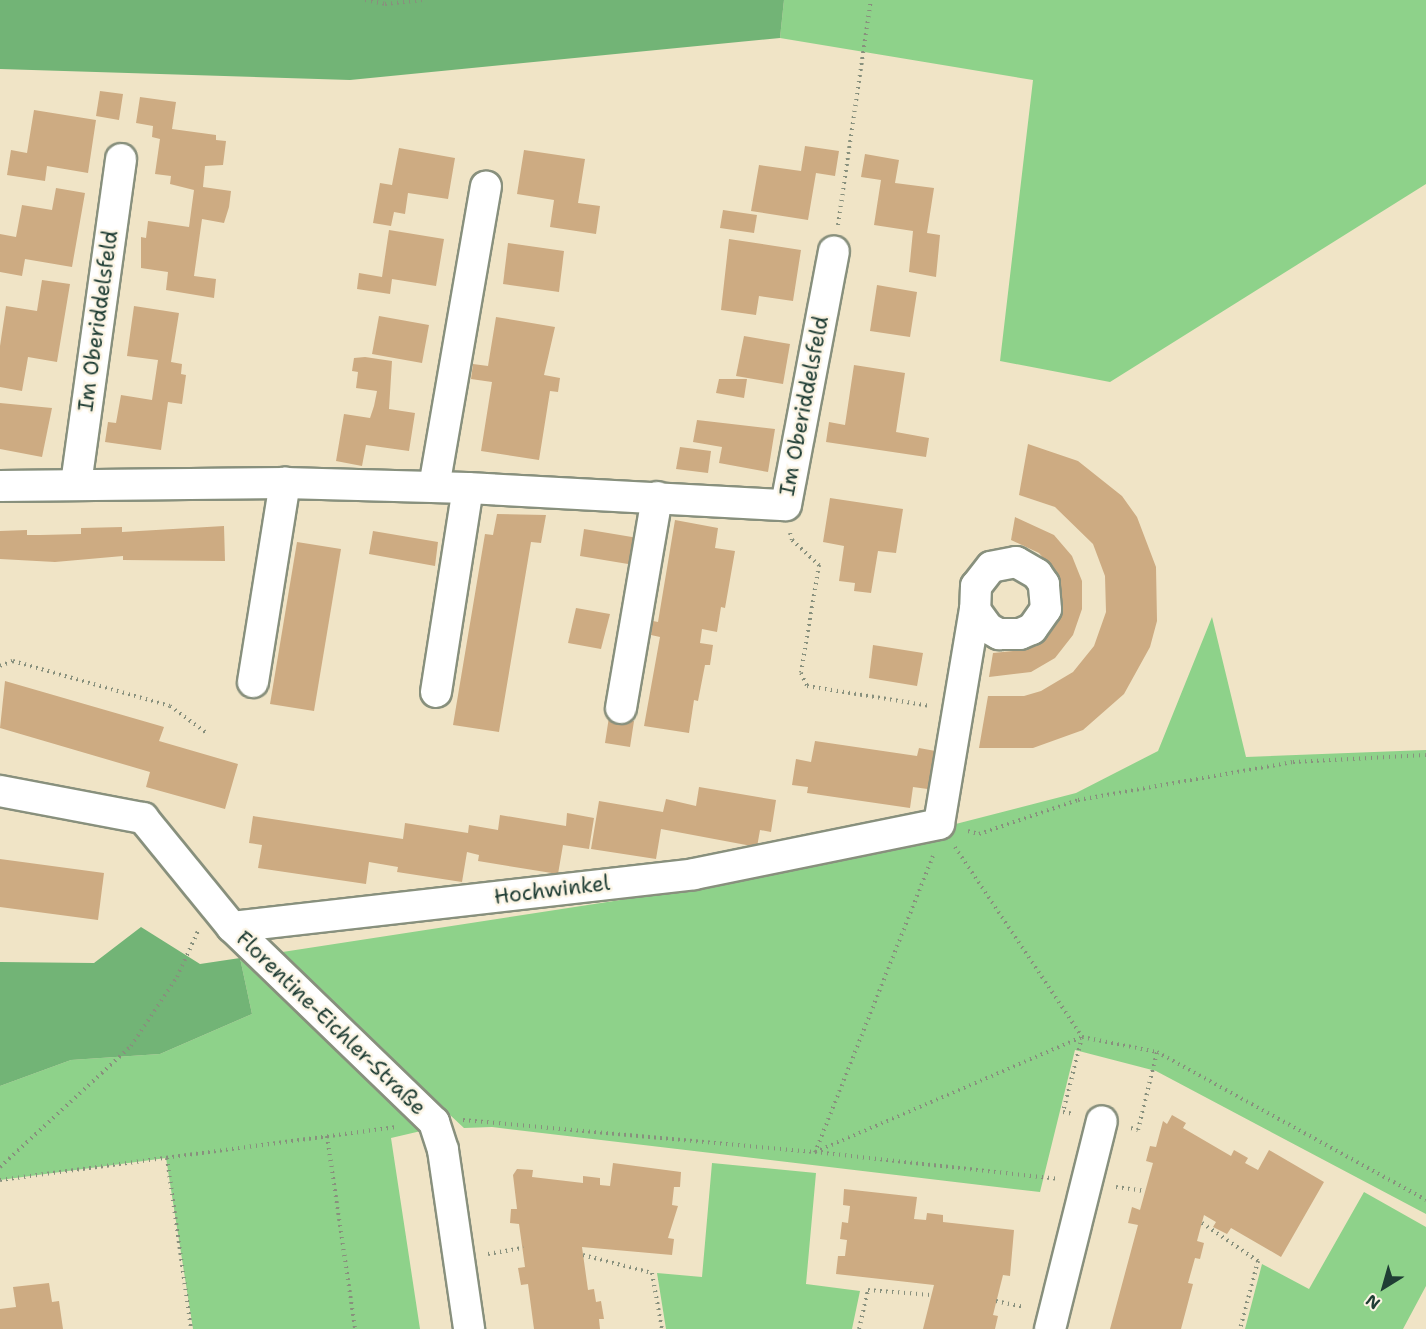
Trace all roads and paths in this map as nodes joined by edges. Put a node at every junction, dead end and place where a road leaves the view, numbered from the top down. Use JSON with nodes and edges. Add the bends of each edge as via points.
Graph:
{"nodes":[{"id":1,"x":365,"y":0,"type":"edge"},
{"id":2,"x":423,"y":0,"type":"edge"},
{"id":3,"x":871,"y":0,"type":"edge"},
{"id":4,"x":121,"y":159,"type":"dead end"},
{"id":5,"x":486,"y":186,"type":"dead end"},
{"id":6,"x":834,"y":252,"type":"joint"},
{"id":7,"x":285,"y":483,"type":"junction"},
{"id":8,"x":76,"y":484,"type":"junction"},
{"id":9,"x":0,"y":486,"type":"edge"},
{"id":10,"x":434,"y":487,"type":"junction"},
{"id":11,"x":468,"y":488,"type":"junction"},
{"id":12,"x":657,"y":497,"type":"junction"},
{"id":13,"x":786,"y":505,"type":"junction"},
{"id":14,"x":975,"y":610,"type":"dead end"},
{"id":15,"x":0,"y":666,"type":"edge"},
{"id":16,"x":253,"y":682,"type":"dead end"},
{"id":17,"x":436,"y":692,"type":"dead end"},
{"id":18,"x":621,"y":708,"type":"dead end"},
{"id":19,"x":957,"y":711,"type":"junction"},
{"id":20,"x":208,"y":734,"type":"dead end"},
{"id":21,"x":1426,"y":755,"type":"edge"},
{"id":22,"x":0,"y":791,"type":"edge"},
{"id":23,"x":939,"y":824,"type":"junction"},
{"id":24,"x":211,"y":904,"type":"junction"},
{"id":25,"x":232,"y":927,"type":"junction"},
{"id":26,"x":1082,"y":1037,"type":"junction"},
{"id":27,"x":1157,"y":1052,"type":"junction"},
{"id":28,"x":1064,"y":1112,"type":"dead end"},
{"id":29,"x":1102,"y":1121,"type":"dead end"},
{"id":30,"x":434,"y":1122,"type":"junction"},
{"id":31,"x":1138,"y":1130,"type":"dead end"},
{"id":32,"x":327,"y":1136,"type":"junction"},
{"id":33,"x":815,"y":1152,"type":"junction"},
{"id":34,"x":167,"y":1158,"type":"junction"},
{"id":35,"x":0,"y":1167,"type":"edge"},
{"id":36,"x":0,"y":1180,"type":"edge"},
{"id":37,"x":1086,"y":1183,"type":"junction"},
{"id":38,"x":1426,"y":1200,"type":"edge"},
{"id":39,"x":1202,"y":1223,"type":"dead end"},
{"id":40,"x":583,"y":1255,"type":"dead end"},
{"id":41,"x":932,"y":1295,"type":"dead end"},
{"id":42,"x":996,"y":1302,"type":"dead end"},
{"id":43,"x":1016,"y":1305,"type":"dead end"},
{"id":44,"x":191,"y":1329,"type":"edge"},
{"id":45,"x":355,"y":1329,"type":"edge"},
{"id":46,"x":469,"y":1329,"type":"edge"},
{"id":47,"x":662,"y":1329,"type":"edge"},
{"id":48,"x":859,"y":1329,"type":"edge"},
{"id":49,"x":1050,"y":1329,"type":"edge"},
{"id":50,"x":1240,"y":1329,"type":"edge"}],
"edges":[{"from":1,"to":2,"type":"path","via":[[385,4]]},
{"from":3,"to":6,"type":"path"},
{"from":4,"to":8,"type":"street","name":"Im Oberiddelsfeld"},
{"from":5,"to":10,"type":"street"},
{"from":6,"to":13,"type":"street","name":"Im Oberiddelsfeld"},
{"from":7,"to":8,"type":"street","name":"Im Oberiddelsfeld"},
{"from":7,"to":10,"type":"street","name":"Im Oberiddelsfeld"},
{"from":7,"to":16,"type":"street"},
{"from":8,"to":9,"type":"street","name":"Im Oberiddelsfeld"},
{"from":10,"to":11,"type":"street","name":"Im Oberiddelsfeld"},
{"from":11,"to":12,"type":"street","name":"Im Oberiddelsfeld"},
{"from":11,"to":17,"type":"street"},
{"from":12,"to":13,"type":"street","name":"Im Oberiddelsfeld"},
{"from":12,"to":18,"type":"street"},
{"from":13,"to":19,"type":"path","via":[[792,540],[819,564],[801,674],[807,686]]},
{"from":14,"to":19,"type":"street"},
{"from":15,"to":20,"type":"path","via":[[13,661],[170,706]]},
{"from":19,"to":23,"type":"street"},
{"from":21,"to":23,"type":"path","via":[[1293,762],[1078,800],[979,834]]},
{"from":22,"to":24,"type":"street","via":[[143,818]]},
{"from":23,"to":25,"type":"street","name":"Hochwinkel","via":[[694,874]]},
{"from":23,"to":26,"type":"path"},
{"from":23,"to":33,"type":"path","via":[[937,845]]},
{"from":24,"to":25,"type":"street"},
{"from":24,"to":35,"type":"path","via":[[177,977],[130,1046]]},
{"from":25,"to":30,"type":"street","name":"Florentine-Eichler-Straße"},
{"from":26,"to":27,"type":"path"},
{"from":26,"to":28,"type":"path"},
{"from":26,"to":33,"type":"path"},
{"from":27,"to":31,"type":"path"},
{"from":27,"to":38,"type":"path"},
{"from":29,"to":37,"type":"street"},
{"from":30,"to":32,"type":"path"},
{"from":30,"to":33,"type":"path","via":[[480,1119]]},
{"from":30,"to":46,"type":"street","name":"Florentine-Eichler-Straße","via":[[443,1150]]},
{"from":32,"to":34,"type":"path"},
{"from":32,"to":45,"type":"path"},
{"from":33,"to":37,"type":"path"},
{"from":34,"to":36,"type":"path"},
{"from":34,"to":44,"type":"path"},
{"from":37,"to":49,"type":"street"},
{"from":39,"to":50,"type":"path","via":[[1258,1261]]},
{"from":40,"to":47,"type":"path","via":[[652,1273]]},
{"from":41,"to":48,"type":"path","via":[[868,1290]]},
{"from":42,"to":43,"type":"path"}]}
